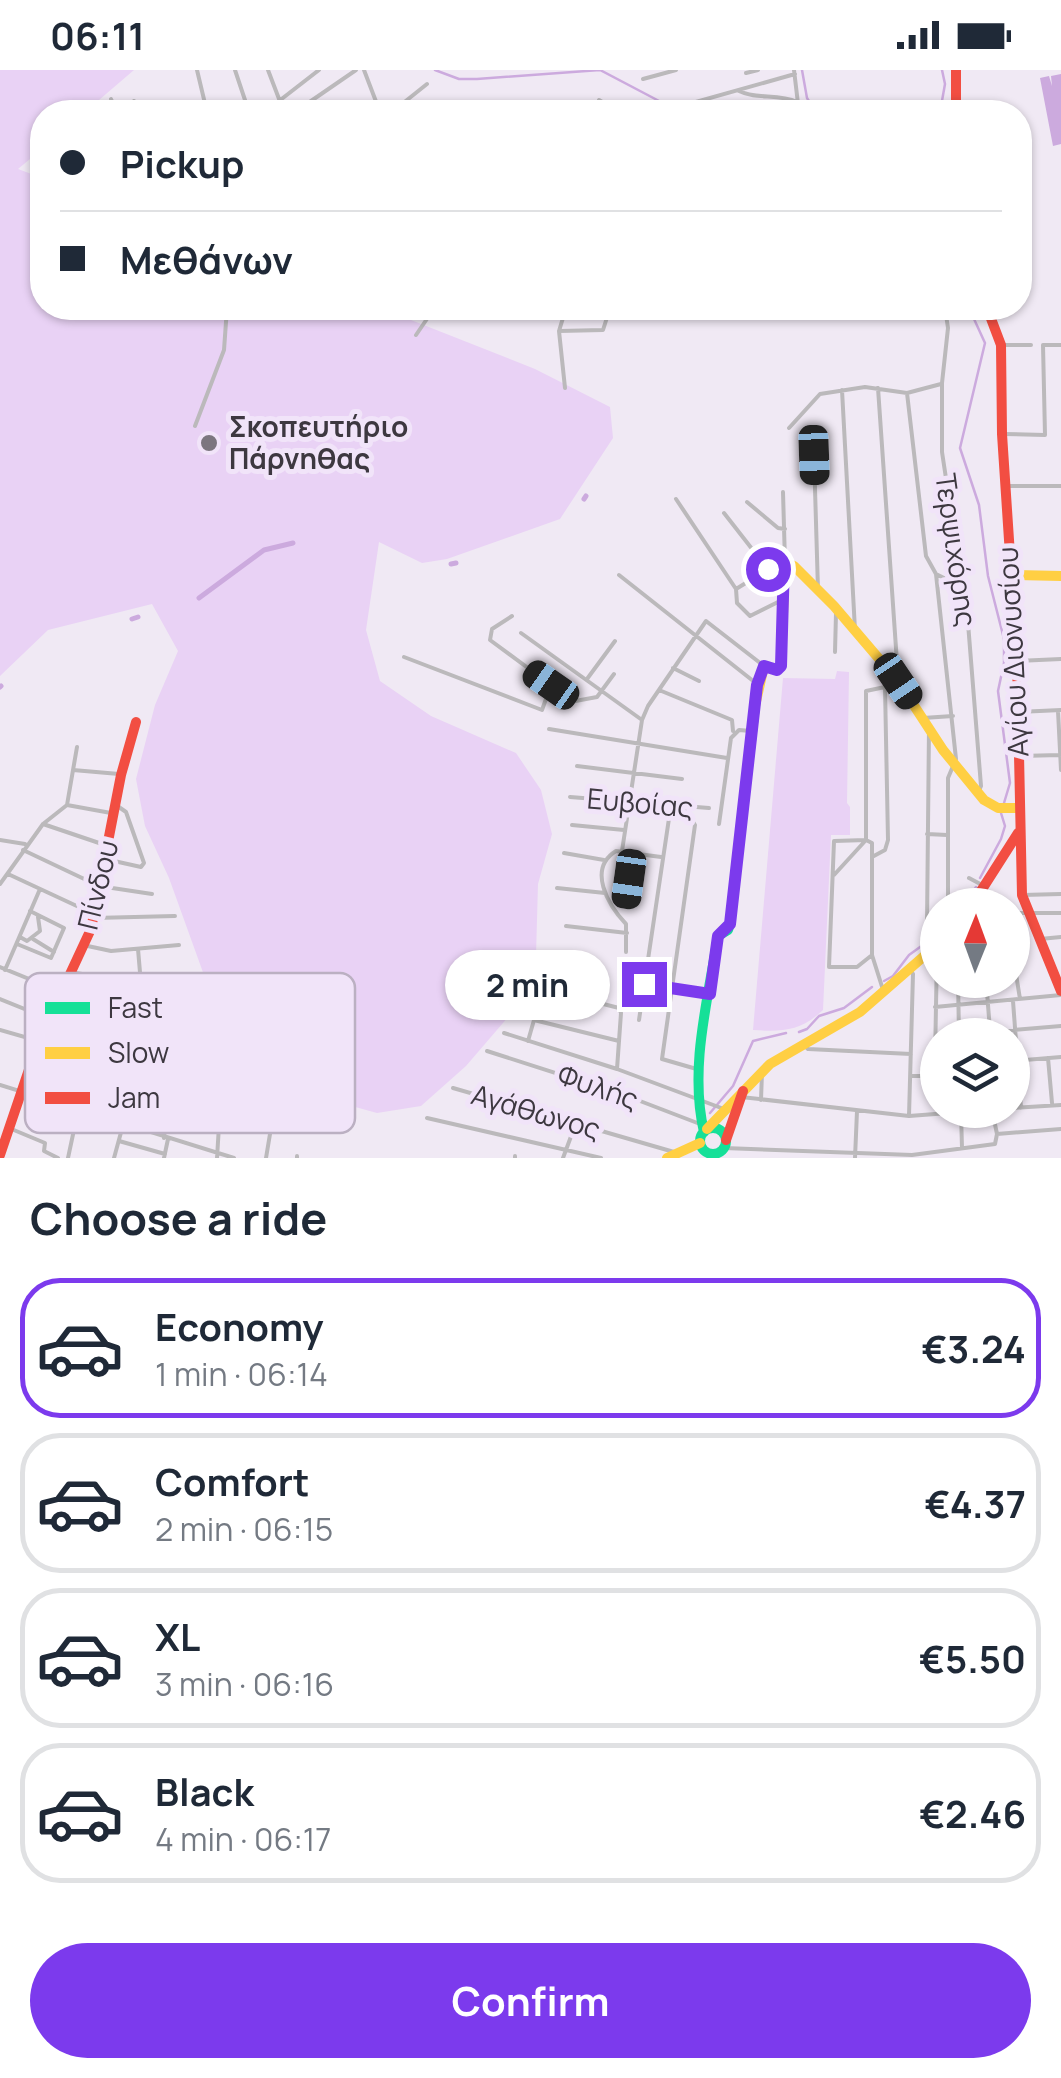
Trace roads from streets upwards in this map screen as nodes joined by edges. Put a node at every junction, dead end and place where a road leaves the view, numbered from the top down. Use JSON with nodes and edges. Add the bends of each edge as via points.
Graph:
{"nodes":[{"id":1,"x":197,"y":70,"type":"edge"},
{"id":2,"x":235,"y":70,"type":"edge"},
{"id":3,"x":268,"y":70,"type":"edge"},
{"id":4,"x":320,"y":70,"type":"edge"},
{"id":5,"x":356,"y":70,"type":"edge"},
{"id":6,"x":364,"y":70,"type":"edge"},
{"id":7,"x":676,"y":70,"type":"edge"},
{"id":8,"x":758,"y":70,"type":"edge"},
{"id":9,"x":956,"y":70,"type":"edge"},
{"id":10,"x":794,"y":72,"type":"edge"},
{"id":11,"x":746,"y":74,"type":"dead end"},
{"id":12,"x":643,"y":79,"type":"dead end"},
{"id":13,"x":427,"y":84,"type":"dead end"},
{"id":14,"x":738,"y":90,"type":"junction"},
{"id":15,"x":204,"y":100,"type":"edge"},
{"id":16,"x":245,"y":100,"type":"edge"},
{"id":17,"x":280,"y":100,"type":"edge"},
{"id":18,"x":281,"y":100,"type":"edge"},
{"id":19,"x":313,"y":100,"type":"edge"},
{"id":20,"x":375,"y":100,"type":"edge"},
{"id":21,"x":407,"y":100,"type":"edge"},
{"id":22,"x":703,"y":100,"type":"edge"},
{"id":23,"x":791,"y":100,"type":"edge"},
{"id":24,"x":797,"y":100,"type":"edge"},
{"id":25,"x":956,"y":100,"type":"edge"},
{"id":26,"x":226,"y":320,"type":"edge"},
{"id":27,"x":426,"y":320,"type":"edge"},
{"id":28,"x":562,"y":320,"type":"edge"},
{"id":29,"x":606,"y":320,"type":"edge"},
{"id":30,"x":947,"y":320,"type":"edge"},
{"id":31,"x":992,"y":320,"type":"edge"},
{"id":32,"x":559,"y":331,"type":"junction"},
{"id":33,"x":416,"y":336,"type":"dead end"},
{"id":34,"x":1001,"y":345,"type":"junction"},
{"id":35,"x":1031,"y":345,"type":"dead end"},
{"id":36,"x":1061,"y":345,"type":"edge"},
{"id":37,"x":942,"y":384,"type":"junction"},
{"id":38,"x":564,"y":388,"type":"dead end"},
{"id":39,"x":878,"y":388,"type":"junction"},
{"id":40,"x":842,"y":390,"type":"junction"},
{"id":41,"x":907,"y":393,"type":"junction"},
{"id":42,"x":195,"y":426,"type":"dead end"},
{"id":43,"x":789,"y":428,"type":"dead end"},
{"id":44,"x":1002,"y":434,"type":"junction"},
{"id":45,"x":814,"y":455,"type":"dead end"},
{"id":46,"x":1005,"y":486,"type":"junction"},
{"id":47,"x":1061,"y":486,"type":"edge"},
{"id":48,"x":783,"y":492,"type":"dead end"},
{"id":49,"x":676,"y":498,"type":"dead end"},
{"id":50,"x":747,"y":502,"type":"dead end"},
{"id":51,"x":724,"y":512,"type":"dead end"},
{"id":52,"x":785,"y":528,"type":"junction"},
{"id":53,"x":784,"y":562,"type":"junction"},
{"id":54,"x":768,"y":569,"type":"junction"},
{"id":55,"x":936,"y":574,"type":"junction"},
{"id":56,"x":1010,"y":575,"type":"junction"},
{"id":57,"x":619,"y":576,"type":"dead end"},
{"id":58,"x":1061,"y":576,"type":"edge"},
{"id":59,"x":962,"y":586,"type":"junction"},
{"id":60,"x":736,"y":590,"type":"junction"},
{"id":61,"x":818,"y":591,"type":"junction"},
{"id":62,"x":784,"y":600,"type":"junction"},
{"id":63,"x":836,"y":608,"type":"junction"},
{"id":64,"x":512,"y":616,"type":"dead end"},
{"id":65,"x":855,"y":630,"type":"junction"},
{"id":66,"x":521,"y":633,"type":"dead end"},
{"id":67,"x":695,"y":636,"type":"junction"},
{"id":68,"x":616,"y":641,"type":"dead end"},
{"id":69,"x":835,"y":652,"type":"dead end"},
{"id":70,"x":404,"y":657,"type":"dead end"},
{"id":71,"x":1061,"y":659,"type":"edge"},
{"id":72,"x":1017,"y":661,"type":"junction"},
{"id":73,"x":764,"y":666,"type":"junction"},
{"id":74,"x":673,"y":668,"type":"junction"},
{"id":75,"x":614,"y":674,"type":"dead end"},
{"id":76,"x":587,"y":679,"type":"junction"},
{"id":77,"x":896,"y":679,"type":"junction"},
{"id":78,"x":699,"y":681,"type":"dead end"},
{"id":79,"x":757,"y":685,"type":"junction"},
{"id":80,"x":885,"y":686,"type":"junction"},
{"id":81,"x":603,"y":690,"type":"junction"},
{"id":82,"x":658,"y":690,"type":"junction"},
{"id":83,"x":548,"y":696,"type":"junction"},
{"id":84,"x":1059,"y":710,"type":"edge"},
{"id":85,"x":1018,"y":712,"type":"junction"},
{"id":86,"x":953,"y":716,"type":"junction"},
{"id":87,"x":642,"y":720,"type":"junction"},
{"id":88,"x":136,"y":722,"type":"dead end"},
{"id":89,"x":925,"y":723,"type":"junction"},
{"id":90,"x":549,"y":729,"type":"dead end"},
{"id":91,"x":752,"y":731,"type":"junction"},
{"id":92,"x":734,"y":732,"type":"junction"},
{"id":93,"x":639,"y":742,"type":"junction"},
{"id":94,"x":77,"y":747,"type":"dead end"},
{"id":95,"x":1060,"y":755,"type":"edge"},
{"id":96,"x":1018,"y":756,"type":"junction"},
{"id":97,"x":727,"y":758,"type":"junction"},
{"id":98,"x":954,"y":764,"type":"junction"},
{"id":99,"x":577,"y":766,"type":"dead end"},
{"id":100,"x":74,"y":770,"type":"junction"},
{"id":101,"x":1061,"y":770,"type":"edge"},
{"id":102,"x":635,"y":772,"type":"junction"},
{"id":103,"x":120,"y":774,"type":"junction"},
{"id":104,"x":682,"y":779,"type":"dead end"},
{"id":105,"x":978,"y":793,"type":"junction"},
{"id":106,"x":570,"y":797,"type":"dead end"},
{"id":107,"x":630,"y":801,"type":"junction"},
{"id":108,"x":67,"y":805,"type":"junction"},
{"id":109,"x":671,"y":805,"type":"junction"},
{"id":110,"x":683,"y":806,"type":"junction"},
{"id":111,"x":709,"y":808,"type":"dead end"},
{"id":112,"x":1008,"y":808,"type":"junction"},
{"id":113,"x":116,"y":809,"type":"junction"},
{"id":114,"x":43,"y":824,"type":"junction"},
{"id":115,"x":720,"y":824,"type":"dead end"},
{"id":116,"x":572,"y":825,"type":"dead end"},
{"id":117,"x":624,"y":830,"type":"junction"},
{"id":118,"x":1018,"y":832,"type":"junction"},
{"id":119,"x":927,"y":834,"type":"junction"},
{"id":120,"x":948,"y":835,"type":"junction"},
{"id":121,"x":0,"y":840,"type":"edge"},
{"id":122,"x":866,"y":840,"type":"junction"},
{"id":123,"x":109,"y":847,"type":"junction"},
{"id":124,"x":25,"y":848,"type":"junction"},
{"id":125,"x":622,"y":851,"type":"junction"},
{"id":126,"x":564,"y":853,"type":"dead end"},
{"id":127,"x":633,"y":853,"type":"junction"},
{"id":128,"x":872,"y":856,"type":"junction"},
{"id":129,"x":661,"y":857,"type":"junction"},
{"id":130,"x":105,"y":860,"type":"junction"},
{"id":131,"x":604,"y":860,"type":"junction"},
{"id":132,"x":8,"y":874,"type":"junction"},
{"id":133,"x":832,"y":878,"type":"junction"},
{"id":134,"x":969,"y":878,"type":"dead end"},
{"id":135,"x":0,"y":884,"type":"edge"},
{"id":136,"x":98,"y":886,"type":"junction"},
{"id":137,"x":984,"y":886,"type":"joint"},
{"id":138,"x":557,"y":888,"type":"dead end"},
{"id":139,"x":927,"y":888,"type":"edge"},
{"id":140,"x":948,"y":888,"type":"edge"},
{"id":141,"x":1022,"y":888,"type":"edge"},
{"id":142,"x":40,"y":889,"type":"junction"},
{"id":143,"x":605,"y":893,"type":"junction"},
{"id":144,"x":152,"y":894,"type":"dead end"},
{"id":145,"x":1061,"y":894,"type":"edge"},
{"id":146,"x":1030,"y":895,"type":"edge"},
{"id":147,"x":626,"y":905,"type":"dead end"},
{"id":148,"x":30,"y":912,"type":"junction"},
{"id":149,"x":1030,"y":912,"type":"joint"},
{"id":150,"x":1061,"y":913,"type":"edge"},
{"id":151,"x":37,"y":915,"type":"junction"},
{"id":152,"x":94,"y":916,"type":"junction"},
{"id":153,"x":175,"y":916,"type":"dead end"},
{"id":154,"x":566,"y":926,"type":"dead end"},
{"id":155,"x":627,"y":934,"type":"junction"},
{"id":156,"x":20,"y":937,"type":"junction"},
{"id":157,"x":33,"y":937,"type":"junction"},
{"id":158,"x":1061,"y":937,"type":"edge"},
{"id":159,"x":1040,"y":939,"type":"junction"},
{"id":160,"x":17,"y":944,"type":"junction"},
{"id":161,"x":84,"y":945,"type":"junction"},
{"id":162,"x":179,"y":945,"type":"dead end"},
{"id":163,"x":138,"y":949,"type":"junction"},
{"id":164,"x":54,"y":952,"type":"junction"},
{"id":165,"x":626,"y":952,"type":"dead end"},
{"id":166,"x":872,"y":955,"type":"junction"},
{"id":167,"x":920,"y":961,"type":"edge"},
{"id":168,"x":2,"y":968,"type":"edge"},
{"id":169,"x":910,"y":970,"type":"junction"},
{"id":170,"x":70,"y":972,"type":"joint"},
{"id":171,"x":76,"y":973,"type":"edge"},
{"id":172,"x":143,"y":973,"type":"edge"},
{"id":173,"x":644,"y":984,"type":"junction"},
{"id":174,"x":672,"y":988,"type":"junction"},
{"id":175,"x":556,"y":992,"type":"dead end"},
{"id":176,"x":1061,"y":993,"type":"edge"},
{"id":177,"x":710,"y":994,"type":"junction"},
{"id":178,"x":884,"y":994,"type":"junction"},
{"id":179,"x":936,"y":998,"type":"edge"},
{"id":180,"x":958,"y":998,"type":"edge"},
{"id":181,"x":988,"y":998,"type":"edge"},
{"id":182,"x":1017,"y":998,"type":"edge"},
{"id":183,"x":0,"y":1000,"type":"edge"},
{"id":184,"x":1017,"y":1001,"type":"junction"},
{"id":185,"x":988,"y":1004,"type":"junction"},
{"id":186,"x":936,"y":1006,"type":"junction"},
{"id":187,"x":958,"y":1006,"type":"junction"},
{"id":188,"x":25,"y":1012,"type":"edge"},
{"id":189,"x":936,"y":1018,"type":"edge"},
{"id":190,"x":958,"y":1018,"type":"edge"},
{"id":191,"x":989,"y":1018,"type":"edge"},
{"id":192,"x":1016,"y":1018,"type":"edge"},
{"id":193,"x":639,"y":1020,"type":"dead end"},
{"id":194,"x":1061,"y":1026,"type":"edge"},
{"id":195,"x":1030,"y":1029,"type":"edge"},
{"id":196,"x":0,"y":1032,"type":"edge"},
{"id":197,"x":504,"y":1033,"type":"dead end"},
{"id":198,"x":25,"y":1040,"type":"edge"},
{"id":199,"x":528,"y":1041,"type":"junction"},
{"id":200,"x":620,"y":1041,"type":"junction"},
{"id":201,"x":803,"y":1044,"type":"junction"},
{"id":202,"x":487,"y":1051,"type":"dead end"},
{"id":203,"x":912,"y":1054,"type":"junction"},
{"id":204,"x":1061,"y":1057,"type":"edge"},
{"id":205,"x":1048,"y":1058,"type":"junction"},
{"id":206,"x":1030,"y":1060,"type":"edge"},
{"id":207,"x":618,"y":1069,"type":"junction"},
{"id":208,"x":700,"y":1070,"type":"junction"},
{"id":209,"x":762,"y":1072,"type":"junction"},
{"id":210,"x":912,"y":1076,"type":"junction"},
{"id":211,"x":920,"y":1076,"type":"edge"},
{"id":212,"x":25,"y":1082,"type":"edge"},
{"id":213,"x":0,"y":1084,"type":"edge"},
{"id":214,"x":453,"y":1088,"type":"dead end"},
{"id":215,"x":22,"y":1092,"type":"junction"},
{"id":216,"x":25,"y":1093,"type":"edge"},
{"id":217,"x":742,"y":1093,"type":"junction"},
{"id":218,"x":697,"y":1099,"type":"junction"},
{"id":219,"x":761,"y":1100,"type":"junction"},
{"id":220,"x":1052,"y":1105,"type":"junction"},
{"id":221,"x":1061,"y":1105,"type":"edge"},
{"id":222,"x":1030,"y":1107,"type":"edge"},
{"id":223,"x":724,"y":1109,"type":"junction"},
{"id":224,"x":857,"y":1111,"type":"junction"},
{"id":225,"x":920,"y":1115,"type":"edge"},
{"id":226,"x":910,"y":1116,"type":"junction"},
{"id":227,"x":427,"y":1118,"type":"dead end"},
{"id":228,"x":576,"y":1122,"type":"junction"},
{"id":229,"x":9,"y":1128,"type":"junction"},
{"id":230,"x":961,"y":1128,"type":"edge"},
{"id":231,"x":995,"y":1128,"type":"edge"},
{"id":232,"x":1061,"y":1128,"type":"edge"},
{"id":233,"x":703,"y":1132,"type":"junction"},
{"id":234,"x":73,"y":1133,"type":"edge"},
{"id":235,"x":121,"y":1133,"type":"edge"},
{"id":236,"x":151,"y":1133,"type":"edge"},
{"id":237,"x":166,"y":1133,"type":"edge"},
{"id":238,"x":270,"y":1133,"type":"edge"},
{"id":239,"x":997,"y":1134,"type":"junction"},
{"id":240,"x":166,"y":1138,"type":"junction"},
{"id":241,"x":119,"y":1141,"type":"junction"},
{"id":242,"x":962,"y":1148,"type":"junction"},
{"id":243,"x":566,"y":1149,"type":"junction"},
{"id":244,"x":723,"y":1149,"type":"edge"},
{"id":245,"x":802,"y":1150,"type":"junction"},
{"id":246,"x":0,"y":1154,"type":"edge"},
{"id":247,"x":165,"y":1156,"type":"edge"},
{"id":248,"x":217,"y":1156,"type":"edge"},
{"id":249,"x":672,"y":1156,"type":"edge"},
{"id":250,"x":708,"y":1156,"type":"edge"},
{"id":251,"x":856,"y":1156,"type":"edge"},
{"id":252,"x":9,"y":1158,"type":"edge"},
{"id":253,"x":58,"y":1158,"type":"edge"},
{"id":254,"x":68,"y":1158,"type":"edge"},
{"id":255,"x":114,"y":1158,"type":"edge"},
{"id":256,"x":234,"y":1158,"type":"edge"},
{"id":257,"x":266,"y":1158,"type":"edge"},
{"id":258,"x":563,"y":1158,"type":"edge"},
{"id":259,"x":600,"y":1158,"type":"edge"},
{"id":260,"x":802,"y":1158,"type":"edge"}],
"edges":[{"from":1,"to":15,"type":"street"},
{"from":2,"to":16,"type":"street"},
{"from":3,"to":17,"type":"street"},
{"from":4,"to":18,"type":"street"},
{"from":5,"to":19,"type":"street"},
{"from":6,"to":20,"type":"street"},
{"from":7,"to":12,"type":"street"},
{"from":8,"to":11,"type":"street"},
{"from":9,"to":25,"type":"street"},
{"from":10,"to":14,"type":"street"},
{"from":10,"to":24,"type":"street"},
{"from":13,"to":21,"type":"street"},
{"from":14,"to":22,"type":"street"},
{"from":14,"to":23,"type":"street"},
{"from":26,"to":42,"type":"street","via":[[224,350]]},
{"from":27,"to":33,"type":"street"},
{"from":28,"to":32,"type":"street"},
{"from":29,"to":32,"type":"street","via":[[603,330]]},
{"from":30,"to":37,"type":"street","name":"Τερψιχόρης"},
{"from":31,"to":34,"type":"street","name":"Αγίου Διονυσίου"},
{"from":32,"to":38,"type":"street"},
{"from":34,"to":35,"type":"street"},
{"from":34,"to":44,"type":"street","name":"Αγίου Διονυσίου"},
{"from":36,"to":44,"type":"street","via":[[1043,345],[1045,435]]},
{"from":37,"to":41,"type":"street"},
{"from":37,"to":59,"type":"street","name":"Τερψιχόρης","via":[[945,483]]},
{"from":39,"to":40,"type":"street"},
{"from":39,"to":41,"type":"street"},
{"from":39,"to":77,"type":"street"},
{"from":40,"to":43,"type":"street","via":[[816,396]]},
{"from":40,"to":65,"type":"street"},
{"from":41,"to":55,"type":"street","via":[[926,556]]},
{"from":44,"to":46,"type":"street","name":"Αγίου Διονυσίου"},
{"from":45,"to":61,"type":"street"},
{"from":46,"to":47,"type":"street"},
{"from":46,"to":56,"type":"street","name":"Αγίου Διονυσίου"},
{"from":48,"to":52,"type":"street"},
{"from":49,"to":60,"type":"street"},
{"from":50,"to":52,"type":"street"},
{"from":51,"to":54,"type":"street"},
{"from":52,"to":53,"type":"street"},
{"from":53,"to":54,"type":"street"},
{"from":53,"to":61,"type":"street"},
{"from":53,"to":62,"type":"street"},
{"from":54,"to":60,"type":"street"},
{"from":55,"to":59,"type":"street"},
{"from":55,"to":86,"type":"street"},
{"from":56,"to":58,"type":"street"},
{"from":56,"to":72,"type":"street","name":"Αγίου Διονυσίου"},
{"from":57,"to":67,"type":"street"},
{"from":59,"to":105,"type":"street","name":"Τερψιχόρης"},
{"from":60,"to":62,"type":"street","via":[[736,603],[750,616]]},
{"from":61,"to":63,"type":"street"},
{"from":62,"to":73,"type":"street","via":[[780,668]]},
{"from":63,"to":65,"type":"street"},
{"from":63,"to":69,"type":"street"},
{"from":64,"to":83,"type":"street","via":[[492,629],[490,640],[551,685]]},
{"from":65,"to":77,"type":"street"},
{"from":66,"to":76,"type":"street"},
{"from":67,"to":73,"type":"street","via":[[706,621]]},
{"from":67,"to":74,"type":"street"},
{"from":67,"to":79,"type":"street"},
{"from":68,"to":76,"type":"street"},
{"from":70,"to":83,"type":"street","via":[[542,710]]},
{"from":71,"to":72,"type":"street"},
{"from":72,"to":85,"type":"street","name":"Αγίου Διονυσίου"},
{"from":73,"to":79,"type":"street"},
{"from":74,"to":78,"type":"street"},
{"from":74,"to":82,"type":"street"},
{"from":75,"to":81,"type":"street"},
{"from":76,"to":81,"type":"street"},
{"from":77,"to":80,"type":"street"},
{"from":77,"to":89,"type":"street"},
{"from":79,"to":91,"type":"street"},
{"from":80,"to":122,"type":"street","via":[[865,696]]},
{"from":80,"to":128,"type":"street","via":[[888,840]]},
{"from":81,"to":83,"type":"street","via":[[584,701]]},
{"from":81,"to":87,"type":"street"},
{"from":82,"to":87,"type":"street"},
{"from":82,"to":92,"type":"street","via":[[732,720]]},
{"from":84,"to":85,"type":"street"},
{"from":84,"to":95,"type":"street"},
{"from":85,"to":96,"type":"street","name":"Αγίου Διονυσίου"},
{"from":86,"to":89,"type":"street"},
{"from":86,"to":98,"type":"street"},
{"from":87,"to":93,"type":"street"},
{"from":88,"to":103,"type":"street","name":"Πίνδου"},
{"from":89,"to":98,"type":"street"},
{"from":89,"to":119,"type":"street"},
{"from":90,"to":93,"type":"street"},
{"from":91,"to":92,"type":"street"},
{"from":91,"to":177,"type":"street","via":[[730,924],[718,936]]},
{"from":92,"to":97,"type":"street"},
{"from":93,"to":97,"type":"street"},
{"from":93,"to":102,"type":"street"},
{"from":94,"to":100,"type":"street"},
{"from":95,"to":96,"type":"street"},
{"from":95,"to":101,"type":"street"},
{"from":96,"to":112,"type":"street","name":"Αγίου Διονυσίου"},
{"from":97,"to":115,"type":"street"},
{"from":98,"to":105,"type":"street"},
{"from":98,"to":120,"type":"street"},
{"from":99,"to":102,"type":"street"},
{"from":100,"to":103,"type":"street"},
{"from":100,"to":108,"type":"street"},
{"from":102,"to":104,"type":"street"},
{"from":102,"to":107,"type":"street"},
{"from":103,"to":113,"type":"street","name":"Πίνδου"},
{"from":105,"to":112,"type":"street"},
{"from":106,"to":107,"type":"street","name":"Ευβοίας"},
{"from":107,"to":109,"type":"street","name":"Ευβοίας"},
{"from":107,"to":117,"type":"street"},
{"from":108,"to":113,"type":"street"},
{"from":108,"to":114,"type":"street"},
{"from":109,"to":110,"type":"street","name":"Ευβοίας"},
{"from":109,"to":129,"type":"street"},
{"from":110,"to":111,"type":"street","name":"Ευβοίας"},
{"from":110,"to":174,"type":"street","via":[[696,824]]},
{"from":112,"to":118,"type":"street","name":"Αγίου Διονυσίου"},
{"from":113,"to":123,"type":"street","name":"Πίνδου"},
{"from":113,"to":130,"type":"street","via":[[126,812],[144,863]]},
{"from":114,"to":123,"type":"street"},
{"from":114,"to":124,"type":"street"},
{"from":116,"to":117,"type":"street"},
{"from":117,"to":125,"type":"street"},
{"from":118,"to":137,"type":"street"},
{"from":118,"to":141,"type":"street","name":"Αγίου Διονυσίου"},
{"from":119,"to":120,"type":"street"},
{"from":119,"to":139,"type":"street"},
{"from":120,"to":140,"type":"street"},
{"from":121,"to":124,"type":"street"},
{"from":122,"to":128,"type":"street"},
{"from":122,"to":133,"type":"street"},
{"from":122,"to":133,"type":"street","via":[[834,841]]},
{"from":123,"to":130,"type":"street","name":"Πίνδου"},
{"from":124,"to":132,"type":"street"},
{"from":124,"to":136,"type":"street"},
{"from":125,"to":127,"type":"street"},
{"from":125,"to":131,"type":"street"},
{"from":126,"to":131,"type":"street"},
{"from":127,"to":129,"type":"street"},
{"from":127,"to":147,"type":"street"},
{"from":128,"to":166,"type":"street"},
{"from":129,"to":173,"type":"street"},
{"from":130,"to":136,"type":"street","name":"Πίνδου"},
{"from":131,"to":143,"type":"street"},
{"from":132,"to":135,"type":"street"},
{"from":132,"to":142,"type":"street"},
{"from":133,"to":166,"type":"street","via":[[829,966],[856,967]]},
{"from":134,"to":137,"type":"street"},
{"from":136,"to":144,"type":"street"},
{"from":136,"to":152,"type":"street","name":"Πίνδου"},
{"from":138,"to":143,"type":"street"},
{"from":142,"to":148,"type":"street"},
{"from":142,"to":152,"type":"street"},
{"from":143,"to":155,"type":"street"},
{"from":145,"to":146,"type":"street"},
{"from":148,"to":151,"type":"street"},
{"from":148,"to":156,"type":"street"},
{"from":149,"to":150,"type":"street"},
{"from":149,"to":159,"type":"street","name":"Αγίου Διονυσίου"},
{"from":151,"to":157,"type":"street","via":[[42,929]]},
{"from":151,"to":164,"type":"street","via":[[64,928]]},
{"from":152,"to":153,"type":"street"},
{"from":152,"to":161,"type":"street","name":"Πίνδου"},
{"from":154,"to":155,"type":"street"},
{"from":155,"to":165,"type":"street"},
{"from":156,"to":157,"type":"street"},
{"from":156,"to":160,"type":"street"},
{"from":157,"to":164,"type":"street"},
{"from":158,"to":159,"type":"street"},
{"from":159,"to":176,"type":"street","name":"Αγίου Διονυσίου"},
{"from":160,"to":164,"type":"street","via":[[51,958]]},
{"from":160,"to":168,"type":"street"},
{"from":161,"to":163,"type":"street"},
{"from":161,"to":170,"type":"street","name":"Πίνδου"},
{"from":162,"to":163,"type":"street"},
{"from":163,"to":172,"type":"street"},
{"from":166,"to":178,"type":"street"},
{"from":167,"to":169,"type":"street"},
{"from":169,"to":178,"type":"street"},
{"from":169,"to":203,"type":"street"},
{"from":170,"to":171,"type":"street"},
{"from":173,"to":174,"type":"street"},
{"from":173,"to":193,"type":"street"},
{"from":174,"to":177,"type":"street"},
{"from":174,"to":208,"type":"street","via":[[662,1059]]},
{"from":175,"to":200,"type":"street","via":[[619,1008]]},
{"from":176,"to":184,"type":"street"},
{"from":177,"to":208,"type":"street"},
{"from":178,"to":201,"type":"street"},
{"from":179,"to":186,"type":"street"},
{"from":180,"to":187,"type":"street"},
{"from":181,"to":185,"type":"street"},
{"from":182,"to":184,"type":"street"},
{"from":183,"to":188,"type":"street"},
{"from":184,"to":185,"type":"street"},
{"from":184,"to":192,"type":"street"},
{"from":185,"to":187,"type":"street"},
{"from":185,"to":191,"type":"street"},
{"from":186,"to":187,"type":"street"},
{"from":186,"to":189,"type":"street"},
{"from":187,"to":190,"type":"street"},
{"from":194,"to":195,"type":"street"},
{"from":196,"to":198,"type":"street"},
{"from":197,"to":199,"type":"street"},
{"from":199,"to":200,"type":"street","via":[[534,1020]]},
{"from":199,"to":207,"type":"street"},
{"from":200,"to":207,"type":"street"},
{"from":201,"to":203,"type":"street"},
{"from":201,"to":209,"type":"street"},
{"from":202,"to":233,"type":"street","name":"Φυλής","via":[[627,1096]]},
{"from":203,"to":210,"type":"street"},
{"from":204,"to":205,"type":"street"},
{"from":205,"to":206,"type":"street"},
{"from":205,"to":220,"type":"street"},
{"from":207,"to":218,"type":"street"},
{"from":208,"to":218,"type":"street"},
{"from":209,"to":217,"type":"street"},
{"from":209,"to":219,"type":"street"},
{"from":210,"to":211,"type":"street"},
{"from":210,"to":226,"type":"street"},
{"from":212,"to":215,"type":"street","name":"Πίνδου"},
{"from":213,"to":215,"type":"street"},
{"from":214,"to":228,"type":"street","name":"Αγάθωνος"},
{"from":215,"to":216,"type":"street"},
{"from":215,"to":229,"type":"street","name":"Πίνδου"},
{"from":217,"to":219,"type":"street"},
{"from":217,"to":223,"type":"street"},
{"from":217,"to":244,"type":"street"},
{"from":218,"to":223,"type":"street"},
{"from":218,"to":233,"type":"street"},
{"from":219,"to":224,"type":"street"},
{"from":220,"to":221,"type":"street"},
{"from":220,"to":222,"type":"street"},
{"from":223,"to":233,"type":"street"},
{"from":224,"to":226,"type":"street"},
{"from":224,"to":251,"type":"street"},
{"from":225,"to":226,"type":"street"},
{"from":227,"to":243,"type":"street"},
{"from":228,"to":243,"type":"street"},
{"from":228,"to":249,"type":"street","name":"Αγάθωνος"},
{"from":229,"to":246,"type":"street","name":"Πίνδου"},
{"from":229,"to":253,"type":"street","via":[[45,1143],[44,1151]]},
{"from":230,"to":242,"type":"street"},
{"from":231,"to":239,"type":"street"},
{"from":232,"to":239,"type":"street"},
{"from":233,"to":244,"type":"street","via":[[719,1129]]},
{"from":233,"to":249,"type":"street"},
{"from":233,"to":250,"type":"street"},
{"from":234,"to":254,"type":"street"},
{"from":235,"to":241,"type":"street"},
{"from":236,"to":240,"type":"street"},
{"from":237,"to":240,"type":"street"},
{"from":238,"to":257,"type":"street"},
{"from":239,"to":242,"type":"street","via":[[995,1144]]},
{"from":240,"to":247,"type":"street"},
{"from":240,"to":248,"type":"street"},
{"from":241,"to":247,"type":"street"},
{"from":241,"to":255,"type":"street"},
{"from":242,"to":251,"type":"street"},
{"from":243,"to":258,"type":"street"},
{"from":243,"to":259,"type":"street"},
{"from":244,"to":245,"type":"street"},
{"from":244,"to":250,"type":"street"},
{"from":245,"to":251,"type":"street"},
{"from":245,"to":260,"type":"street"},
{"from":246,"to":252,"type":"street"},
{"from":248,"to":256,"type":"street"}]}
